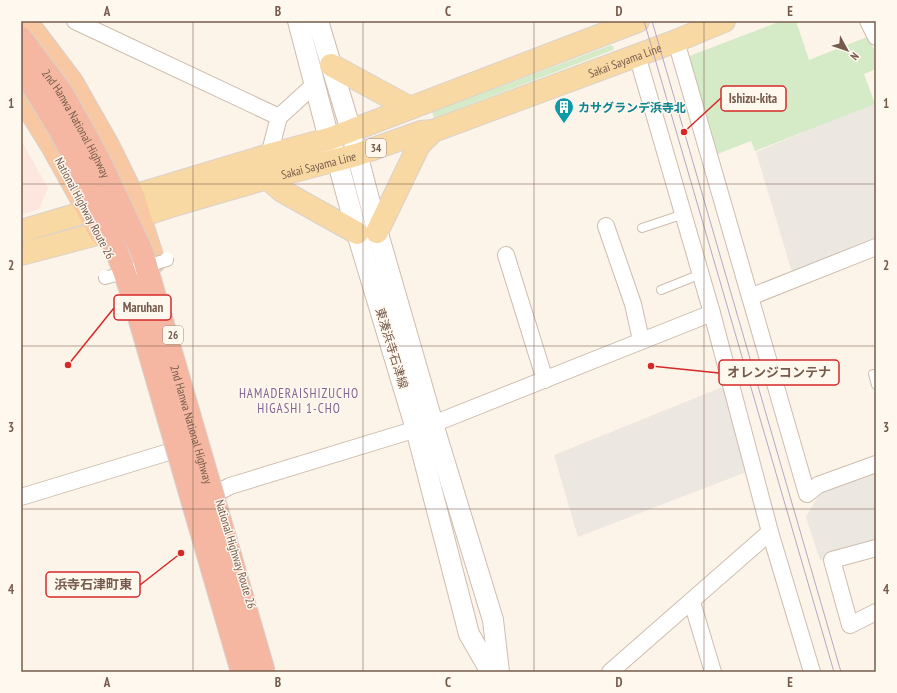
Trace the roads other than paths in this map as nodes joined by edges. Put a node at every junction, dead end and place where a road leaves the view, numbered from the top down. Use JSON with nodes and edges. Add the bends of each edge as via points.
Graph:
{"nodes":[{"id":1,"x":26,"y":21,"type":"edge"},
{"id":2,"x":75,"y":21,"type":"edge"},
{"id":3,"x":298,"y":21,"type":"edge"},
{"id":4,"x":318,"y":21,"type":"edge"},
{"id":5,"x":724,"y":21,"type":"edge"},
{"id":6,"x":868,"y":21,"type":"edge"},
{"id":7,"x":631,"y":22,"type":"edge"},
{"id":8,"x":876,"y":37,"type":"edge"},
{"id":9,"x":21,"y":38,"type":"edge"},
{"id":10,"x":676,"y":41,"type":"junction"},
{"id":11,"x":637,"y":55,"type":"junction"},
{"id":12,"x":330,"y":65,"type":"junction"},
{"id":13,"x":21,"y":69,"type":"edge"},
{"id":14,"x":315,"y":84,"type":"junction"},
{"id":15,"x":21,"y":96,"type":"edge"},
{"id":16,"x":410,"y":108,"type":"junction"},
{"id":17,"x":279,"y":117,"type":"junction"},
{"id":18,"x":351,"y":131,"type":"junction"},
{"id":19,"x":433,"y":131,"type":"junction"},
{"id":20,"x":341,"y":151,"type":"junction"},
{"id":21,"x":269,"y":155,"type":"junction"},
{"id":22,"x":267,"y":178,"type":"junction"},
{"id":23,"x":137,"y":206,"type":"junction"},
{"id":24,"x":89,"y":212,"type":"junction"},
{"id":25,"x":684,"y":214,"type":"junction"},
{"id":26,"x":606,"y":226,"type":"dead end"},
{"id":27,"x":642,"y":228,"type":"dead end"},
{"id":28,"x":21,"y":231,"type":"edge"},
{"id":29,"x":367,"y":232,"type":"junction"},
{"id":30,"x":101,"y":233,"type":"junction"},
{"id":31,"x":876,"y":247,"type":"edge"},
{"id":32,"x":21,"y":254,"type":"edge"},
{"id":33,"x":506,"y":255,"type":"dead end"},
{"id":34,"x":167,"y":258,"type":"dead end"},
{"id":35,"x":701,"y":274,"type":"junction"},
{"id":36,"x":105,"y":276,"type":"dead end"},
{"id":37,"x":661,"y":290,"type":"dead end"},
{"id":38,"x":750,"y":296,"type":"junction"},
{"id":39,"x":712,"y":313,"type":"junction"},
{"id":40,"x":641,"y":340,"type":"junction"},
{"id":41,"x":873,"y":374,"type":"dead end"},
{"id":42,"x":545,"y":380,"type":"junction"},
{"id":43,"x":876,"y":385,"type":"edge"},
{"id":44,"x":425,"y":426,"type":"junction"},
{"id":45,"x":172,"y":451,"type":"junction"},
{"id":46,"x":876,"y":464,"type":"edge"},
{"id":47,"x":217,"y":493,"type":"junction"},
{"id":48,"x":21,"y":497,"type":"edge"},
{"id":49,"x":770,"y":532,"type":"junction"},
{"id":50,"x":876,"y":548,"type":"edge"},
{"id":51,"x":692,"y":602,"type":"junction"},
{"id":52,"x":876,"y":612,"type":"edge"},
{"id":53,"x":612,"y":671,"type":"edge"},
{"id":54,"x":236,"y":672,"type":"edge"},
{"id":55,"x":242,"y":672,"type":"edge"},
{"id":56,"x":264,"y":672,"type":"edge"},
{"id":57,"x":271,"y":672,"type":"edge"},
{"id":58,"x":491,"y":672,"type":"edge"},
{"id":59,"x":499,"y":672,"type":"edge"},
{"id":60,"x":713,"y":672,"type":"edge"},
{"id":61,"x":812,"y":672,"type":"edge"}],
"edges":[{"from":1,"to":23,"type":"highway","name":"National Highway Route 26","number":"26","via":[[72,82],[109,147]]},
{"from":2,"to":17,"type":"street"},
{"from":3,"to":14,"type":"street","name":"東湊浜寺石津線"},
{"from":4,"to":12,"type":"street"},
{"from":5,"to":10,"type":"main road","name":"Sakai Sayama Line","number":"34"},
{"from":6,"to":8,"type":"street"},
{"from":7,"to":16,"type":"main road","name":"Sakai Sayama Line","number":"34"},
{"from":9,"to":56,"type":"highway","name":"2nd Hanwa National Highway","number":"26","bridge":true,"via":[[60,90],[84,132],[142,252]]},
{"from":10,"to":11,"type":"main road","name":"Sakai Sayama Line","number":"34"},
{"from":10,"to":38,"type":"street"},
{"from":11,"to":19,"type":"main road","name":"Sakai Sayama Line","number":"34"},
{"from":11,"to":25,"type":"street"},
{"from":12,"to":16,"type":"main road"},
{"from":12,"to":18,"type":"street"},
{"from":13,"to":55,"type":"highway","name":"2nd Hanwa National Highway","number":"26","bridge":true,"via":[[66,140],[120,259]]},
{"from":14,"to":17,"type":"street"},
{"from":14,"to":20,"type":"street","name":"東湊浜寺石津線"},
{"from":15,"to":24,"type":"highway","name":"National Highway Route 26"},
{"from":16,"to":18,"type":"main road","name":"Sakai Sayama Line","number":"34"},
{"from":17,"to":21,"type":"street"},
{"from":18,"to":20,"type":"main road","name":"Sakai Sayama Line","number":"34"},
{"from":19,"to":20,"type":"main road","name":"Sakai Sayama Line","number":"34"},
{"from":19,"to":29,"type":"main road","via":[[419,145]]},
{"from":20,"to":21,"type":"main road","name":"Sakai Sayama Line","number":"34"},
{"from":20,"to":22,"type":"main road","name":"Sakai Sayama Line","number":"34"},
{"from":20,"to":29,"type":"street","name":"東湊浜寺石津線"},
{"from":21,"to":23,"type":"main road","name":"Sakai Sayama Line","number":"34"},
{"from":22,"to":23,"type":"main road","name":"Sakai Sayama Line","number":"34"},
{"from":22,"to":29,"type":"main road","via":[[282,191]]},
{"from":23,"to":24,"type":"main road","name":"Sakai Sayama Line","number":"34"},
{"from":23,"to":30,"type":"main road","name":"Sakai Sayama Line","number":"34"},
{"from":23,"to":47,"type":"highway","name":"National Highway Route 26","number":"26","via":[[163,294],[185,388]]},
{"from":24,"to":28,"type":"main road","name":"Sakai Sayama Line","number":"34"},
{"from":24,"to":30,"type":"highway","name":"National Highway Route 26"},
{"from":25,"to":27,"type":"lane"},
{"from":25,"to":35,"type":"street"},
{"from":26,"to":40,"type":"street","via":[[633,304]]},
{"from":29,"to":44,"type":"street","name":"東湊浜寺石津線"},
{"from":30,"to":32,"type":"main road","name":"Sakai Sayama Line","number":"34"},
{"from":30,"to":45,"type":"highway","name":"National Highway Route 26","via":[[130,302]]},
{"from":31,"to":38,"type":"street"},
{"from":33,"to":42,"type":"street"},
{"from":34,"to":36,"type":"street","bridge":true},
{"from":35,"to":37,"type":"lane"},
{"from":35,"to":39,"type":"street"},
{"from":38,"to":46,"type":"street","via":[[807,494],[818,485]]},
{"from":39,"to":40,"type":"street"},
{"from":39,"to":49,"type":"street"},
{"from":40,"to":42,"type":"street"},
{"from":41,"to":43,"type":"lane"},
{"from":42,"to":44,"type":"street"},
{"from":44,"to":47,"type":"street","via":[[230,486]]},
{"from":44,"to":58,"type":"street","name":"東湊浜寺石津線","via":[[469,634]]},
{"from":44,"to":59,"type":"street","name":"東湊浜寺石津線","via":[[493,620]]},
{"from":45,"to":48,"type":"street"},
{"from":45,"to":54,"type":"highway","name":"National Highway Route 26"},
{"from":47,"to":57,"type":"highway","name":"National Highway Route 26","number":"26"},
{"from":49,"to":51,"type":"street"},
{"from":49,"to":61,"type":"street"},
{"from":50,"to":52,"type":"street","via":[[832,560],[850,625]]},
{"from":51,"to":53,"type":"street"},
{"from":51,"to":60,"type":"street"}]}
